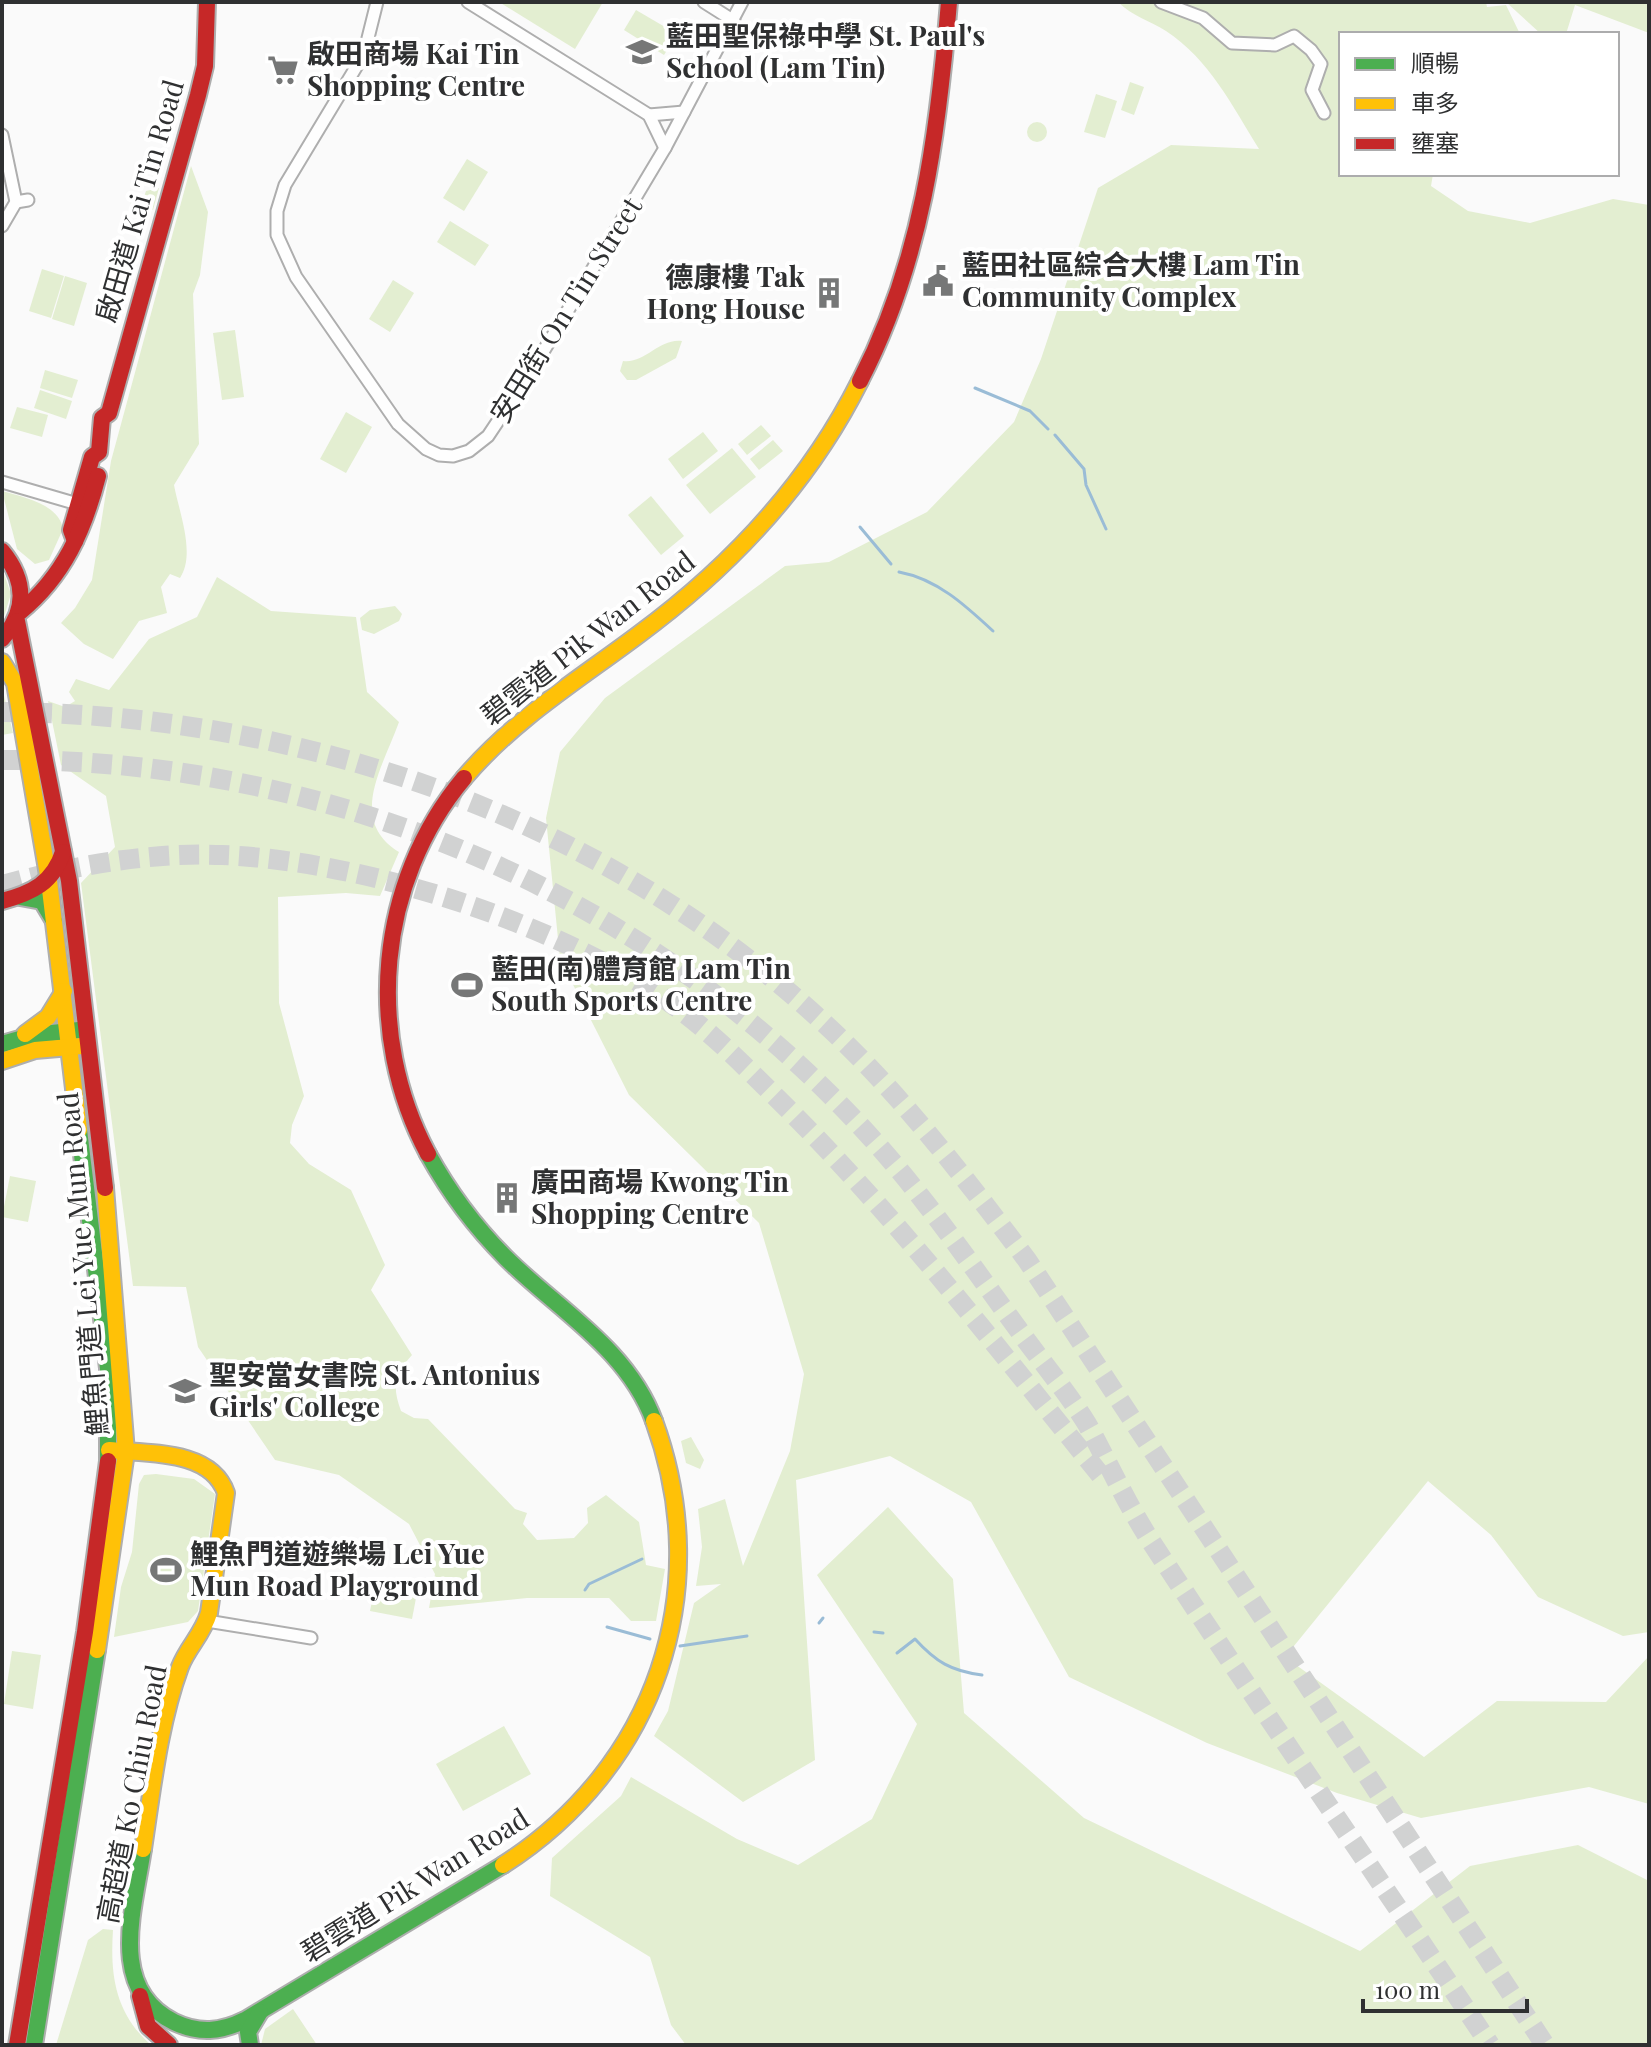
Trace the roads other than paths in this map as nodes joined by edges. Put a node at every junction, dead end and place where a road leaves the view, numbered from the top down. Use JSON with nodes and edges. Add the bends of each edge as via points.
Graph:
{"nodes":[{"id":1,"x":207,"y":2,"type":"edge"},
{"id":2,"x":377,"y":2,"type":"edge"},
{"id":3,"x":468,"y":2,"type":"edge"},
{"id":4,"x":704,"y":2,"type":"edge"},
{"id":5,"x":742,"y":2,"type":"edge"},
{"id":6,"x":949,"y":2,"type":"edge"},
{"id":7,"x":1161,"y":2,"type":"edge"},
{"id":8,"x":734,"y":21,"type":"junction"},
{"id":9,"x":684,"y":112,"type":"junction"},
{"id":10,"x":1324,"y":113,"type":"dead end"},
{"id":11,"x":649,"y":115,"type":"junction"},
{"id":12,"x":2,"y":135,"type":"edge"},
{"id":13,"x":665,"y":148,"type":"junction"},
{"id":14,"x":2,"y":226,"type":"edge"},
{"id":15,"x":2,"y":482,"type":"edge"},
{"id":16,"x":83,"y":508,"type":"junction"},
{"id":17,"x":2,"y":551,"type":"edge"},
{"id":18,"x":15,"y":566,"type":"junction"},
{"id":19,"x":57,"y":577,"type":"junction"},
{"id":20,"x":18,"y":617,"type":"junction"},
{"id":21,"x":2,"y":639,"type":"edge"},
{"id":22,"x":2,"y":662,"type":"edge"},
{"id":23,"x":63,"y":852,"type":"junction"},
{"id":24,"x":49,"y":881,"type":"junction"},
{"id":25,"x":9,"y":900,"type":"edge"},
{"id":26,"x":54,"y":921,"type":"junction"},
{"id":27,"x":64,"y":991,"type":"junction"},
{"id":28,"x":20,"y":1037,"type":"junction"},
{"id":29,"x":78,"y":1038,"type":"junction"},
{"id":30,"x":2,"y":1044,"type":"edge"},
{"id":31,"x":2,"y":1061,"type":"edge"},
{"id":32,"x":117,"y":1451,"type":"junction"},
{"id":33,"x":207,"y":1621,"type":"junction"},
{"id":34,"x":311,"y":1638,"type":"dead end"},
{"id":35,"x":139,"y":1995,"type":"junction"},
{"id":36,"x":261,"y":2010,"type":"junction"},
{"id":37,"x":219,"y":2038,"type":"edge"},
{"id":38,"x":17,"y":2045,"type":"edge"},
{"id":39,"x":34,"y":2045,"type":"edge"},
{"id":40,"x":169,"y":2045,"type":"edge"},
{"id":41,"x":250,"y":2045,"type":"edge"}],
"edges":[{"from":1,"to":16,"type":"main road","name":"啟田道 Kai Tin Road","via":[[205,66],[198,95],[109,413],[112,420],[92,457]]},
{"from":2,"to":13,"type":"street","name":"安田街 On Tin Street","via":[[364,54],[285,185],[277,235],[296,277],[355,364],[398,424],[426,449],[453,456],[488,436]]},
{"from":3,"to":11,"type":"street"},
{"from":4,"to":8,"type":"street"},
{"from":5,"to":8,"type":"street","name":"安田街 On Tin Street"},
{"from":6,"to":36,"type":"main road","name":"碧雲道 Pik Wan Road","via":[[933,153],[910,261],[873,358],[833,426],[765,519],[704,583],[549,696],[476,762],[428,829],[395,922],[387,1033],[401,1089],[441,1182],[509,1261],[612,1354],[659,1430],[677,1494],[681,1535],[678,1583],[655,1679],[620,1754],[555,1828]]},
{"from":7,"to":10,"type":"street","via":[[1203,18],[1232,43],[1258,47],[1294,36],[1321,64],[1312,90]]},
{"from":8,"to":9,"type":"street","name":"安田街 On Tin Street"},
{"from":9,"to":11,"type":"street"},
{"from":9,"to":13,"type":"street","name":"安田街 On Tin Street"},
{"from":11,"to":13,"type":"street"},
{"from":12,"to":14,"type":"street","via":[[22,201]]},
{"from":15,"to":16,"type":"street"},
{"from":16,"to":19,"type":"main road","name":"啟田道 Kai Tin Road","via":[[71,530],[75,541]]},
{"from":17,"to":18,"type":"main road"},
{"from":18,"to":19,"type":"main road","via":[[35,579]]},
{"from":18,"to":20,"type":"main road","name":"鯉魚門道 Lei Yue Mun Road","via":[[22,584]]},
{"from":19,"to":20,"type":"main road","name":"啟田道 Kai Tin Road"},
{"from":20,"to":21,"type":"main road","name":"啟田道 Kai Tin Road"},
{"from":20,"to":23,"type":"main road","name":"鯉魚門道 Lei Yue Mun Road"},
{"from":22,"to":24,"type":"main road","name":"鯉魚門道 Lei Yue Mun Road","via":[[15,683]]},
{"from":23,"to":24,"type":"main road","via":[[59,870]]},
{"from":23,"to":29,"type":"main road","name":"鯉魚門道 Lei Yue Mun Road"},
{"from":24,"to":25,"type":"main road"},
{"from":24,"to":26,"type":"main road","name":"鯉魚門道 Lei Yue Mun Road"},
{"from":25,"to":26,"type":"main road","via":[[43,900]]},
{"from":26,"to":27,"type":"main road","name":"鯉魚門道 Lei Yue Mun Road"},
{"from":27,"to":28,"type":"main road","via":[[48,1017]]},
{"from":27,"to":29,"type":"main road","name":"鯉魚門道 Lei Yue Mun Road"},
{"from":28,"to":29,"type":"main road"},
{"from":28,"to":30,"type":"main road"},
{"from":29,"to":31,"type":"main road"},
{"from":29,"to":32,"type":"main road","name":"鯉魚門道 Lei Yue Mun Road","via":[[99,1124],[123,1363]]},
{"from":32,"to":33,"type":"main road","name":"高超道 Ko Chiu Road","via":[[197,1464],[215,1475],[224,1489],[227,1502]]},
{"from":32,"to":38,"type":"main road","name":"鯉魚門道 Lei Yue Mun Road"},
{"from":32,"to":39,"type":"main road","name":"鯉魚門道 Lei Yue Mun Road","via":[[106,1600]]},
{"from":33,"to":34,"type":"street"},
{"from":33,"to":35,"type":"main road","name":"高超道 Ko Chiu Road","via":[[177,1676],[135,1901],[128,1966]]},
{"from":35,"to":37,"type":"main road","via":[[170,2020]]},
{"from":35,"to":40,"type":"main road","name":"高超道 Ko Chiu Road","via":[[148,2026]]},
{"from":36,"to":37,"type":"main road","name":"碧雲道 Pik Wan Road"},
{"from":36,"to":41,"type":"main road","via":[[248,2032]]}]}
